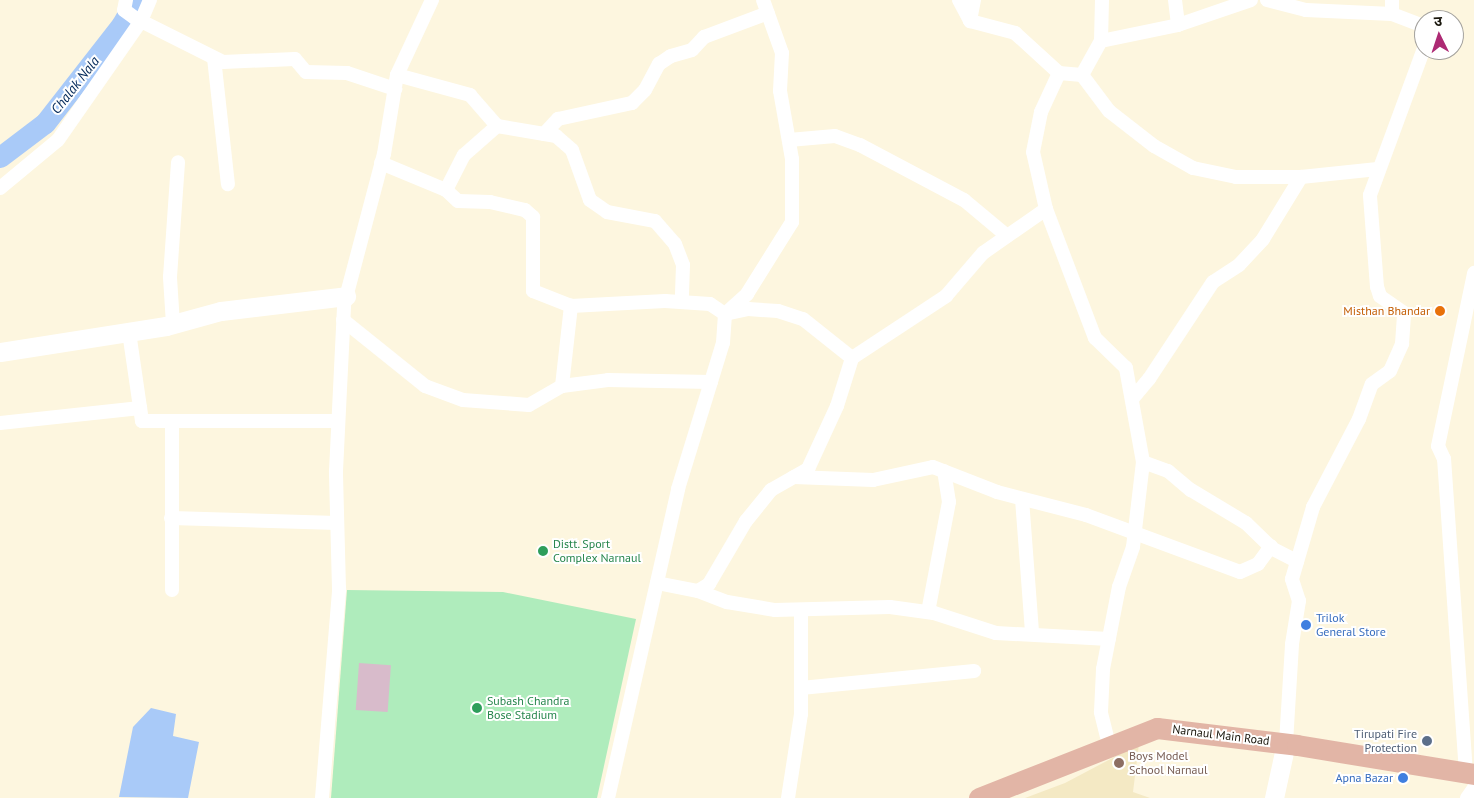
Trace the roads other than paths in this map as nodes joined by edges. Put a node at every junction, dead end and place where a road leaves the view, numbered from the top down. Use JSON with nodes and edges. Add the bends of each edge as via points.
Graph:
{"nodes":[{"id":1,"x":150,"y":0,"type":"edge"},
{"id":2,"x":432,"y":0,"type":"edge"},
{"id":3,"x":959,"y":0,"type":"edge"},
{"id":4,"x":974,"y":0,"type":"edge"},
{"id":5,"x":1102,"y":0,"type":"edge"},
{"id":6,"x":1175,"y":0,"type":"edge"},
{"id":7,"x":1251,"y":0,"type":"edge"},
{"id":8,"x":1267,"y":0,"type":"edge"},
{"id":9,"x":766,"y":7,"type":"edge"},
{"id":10,"x":1392,"y":7,"type":"edge"},
{"id":11,"x":131,"y":12,"type":"edge"},
{"id":12,"x":1414,"y":20,"type":"edge"},
{"id":13,"x":970,"y":21,"type":"junction"},
{"id":14,"x":1178,"y":24,"type":"junction"},
{"id":15,"x":1101,"y":41,"type":"junction"},
{"id":16,"x":214,"y":58,"type":"junction"},
{"id":17,"x":1419,"y":60,"type":"edge"},
{"id":18,"x":1059,"y":73,"type":"junction"},
{"id":19,"x":397,"y":75,"type":"junction"},
{"id":20,"x":1082,"y":75,"type":"junction"},
{"id":21,"x":395,"y":89,"type":"junction"},
{"id":22,"x":497,"y":126,"type":"junction"},
{"id":23,"x":544,"y":134,"type":"junction"},
{"id":24,"x":789,"y":140,"type":"junction"},
{"id":25,"x":178,"y":162,"type":"dead end"},
{"id":26,"x":381,"y":163,"type":"junction"},
{"id":27,"x":1378,"y":169,"type":"junction"},
{"id":28,"x":1301,"y":177,"type":"junction"},
{"id":29,"x":228,"y":184,"type":"dead end"},
{"id":30,"x":0,"y":188,"type":"edge"},
{"id":31,"x":446,"y":190,"type":"junction"},
{"id":32,"x":1046,"y":210,"type":"junction"},
{"id":33,"x":1007,"y":236,"type":"junction"},
{"id":34,"x":1474,"y":273,"type":"edge"},
{"id":35,"x":346,"y":296,"type":"junction"},
{"id":36,"x":682,"y":302,"type":"junction"},
{"id":37,"x":571,"y":306,"type":"junction"},
{"id":38,"x":725,"y":314,"type":"junction"},
{"id":39,"x":343,"y":320,"type":"junction"},
{"id":40,"x":173,"y":324,"type":"junction"},
{"id":41,"x":128,"y":332,"type":"junction"},
{"id":42,"x":0,"y":352,"type":"edge"},
{"id":43,"x":852,"y":358,"type":"junction"},
{"id":44,"x":711,"y":382,"type":"junction"},
{"id":45,"x":562,"y":386,"type":"junction"},
{"id":46,"x":1133,"y":398,"type":"junction"},
{"id":47,"x":140,"y":408,"type":"junction"},
{"id":48,"x":172,"y":421,"type":"junction"},
{"id":49,"x":338,"y":421,"type":"junction"},
{"id":50,"x":0,"y":423,"type":"edge"},
{"id":51,"x":1144,"y":462,"type":"junction"},
{"id":52,"x":944,"y":471,"type":"junction"},
{"id":53,"x":794,"y":477,"type":"junction"},
{"id":54,"x":1022,"y":499,"type":"junction"},
{"id":55,"x":171,"y":518,"type":"junction"},
{"id":56,"x":337,"y":523,"type":"junction"},
{"id":57,"x":1135,"y":535,"type":"junction"},
{"id":58,"x":1271,"y":546,"type":"junction"},
{"id":59,"x":1297,"y":561,"type":"junction"},
{"id":60,"x":657,"y":583,"type":"junction"},
{"id":61,"x":172,"y":590,"type":"dead end"},
{"id":62,"x":698,"y":591,"type":"junction"},
{"id":63,"x":801,"y":611,"type":"junction"},
{"id":64,"x":928,"y":612,"type":"junction"},
{"id":65,"x":1032,"y":633,"type":"junction"},
{"id":66,"x":1109,"y":639,"type":"junction"},
{"id":67,"x":974,"y":671,"type":"dead end"},
{"id":68,"x":801,"y":688,"type":"junction"},
{"id":69,"x":1286,"y":743,"type":"junction"},
{"id":70,"x":1110,"y":749,"type":"junction"},
{"id":71,"x":1471,"y":778,"type":"edge"},
{"id":72,"x":322,"y":798,"type":"edge"},
{"id":73,"x":608,"y":798,"type":"edge"},
{"id":74,"x":788,"y":798,"type":"edge"},
{"id":75,"x":979,"y":798,"type":"edge"},
{"id":76,"x":1274,"y":798,"type":"edge"},
{"id":77,"x":1467,"y":798,"type":"edge"}],
"edges":[{"from":1,"to":11,"type":"street"},
{"from":2,"to":19,"type":"street"},
{"from":3,"to":13,"type":"street"},
{"from":4,"to":13,"type":"street"},
{"from":5,"to":15,"type":"street"},
{"from":6,"to":14,"type":"street"},
{"from":7,"to":14,"type":"street"},
{"from":8,"to":10,"type":"street","via":[[1306,10]]},
{"from":9,"to":23,"type":"street","via":[[704,37],[692,50],[671,56],[659,64],[646,90],[632,103],[558,119]]},
{"from":9,"to":24,"type":"street","via":[[782,53],[780,91]]},
{"from":10,"to":12,"type":"street"},
{"from":11,"to":16,"type":"street"},
{"from":11,"to":30,"type":"street","via":[[58,140]]},
{"from":13,"to":18,"type":"street","via":[[1015,33]]},
{"from":14,"to":15,"type":"street"},
{"from":15,"to":20,"type":"street"},
{"from":16,"to":21,"type":"street","via":[[222,62],[295,60],[306,72],[347,73]]},
{"from":16,"to":29,"type":"street"},
{"from":17,"to":27,"type":"street"},
{"from":18,"to":20,"type":"street"},
{"from":18,"to":32,"type":"street","via":[[1041,112],[1033,152]]},
{"from":19,"to":21,"type":"street"},
{"from":19,"to":22,"type":"street","via":[[470,95]]},
{"from":20,"to":28,"type":"street","via":[[1109,111],[1154,146],[1193,168],[1236,177]]},
{"from":21,"to":26,"type":"street"},
{"from":22,"to":23,"type":"street"},
{"from":22,"to":31,"type":"street","via":[[464,155]]},
{"from":23,"to":36,"type":"street","via":[[556,136],[572,150],[590,200],[607,212],[655,221],[676,244],[683,265]]},
{"from":24,"to":33,"type":"street","via":[[835,136],[860,145],[964,200]]},
{"from":24,"to":38,"type":"street","via":[[795,208],[792,222],[747,294]]},
{"from":25,"to":40,"type":"street","via":[[170,277]]},
{"from":26,"to":31,"type":"street"},
{"from":26,"to":35,"type":"street"},
{"from":27,"to":28,"type":"street"},
{"from":27,"to":59,"type":"street","via":[[1370,195],[1377,287],[1380,296],[1404,313],[1402,344],[1390,370],[1372,384],[1359,419],[1313,507]]},
{"from":28,"to":46,"type":"street","via":[[1263,239],[1240,266],[1213,282]]},
{"from":31,"to":37,"type":"street","via":[[458,201],[490,202],[525,210],[533,217],[533,291]]},
{"from":32,"to":33,"type":"street"},
{"from":32,"to":46,"type":"street","via":[[1095,338],[1126,368]]},
{"from":33,"to":43,"type":"street","via":[[983,253],[946,296]]},
{"from":34,"to":71,"type":"street","via":[[1438,446],[1444,459]]},
{"from":35,"to":39,"type":"street"},
{"from":35,"to":40,"type":"street","via":[[221,311]]},
{"from":36,"to":37,"type":"street"},
{"from":36,"to":38,"type":"street","via":[[710,304]]},
{"from":37,"to":45,"type":"street"},
{"from":38,"to":43,"type":"street","via":[[748,309],[778,311],[803,319]]},
{"from":38,"to":44,"type":"street","via":[[723,343]]},
{"from":39,"to":45,"type":"street","via":[[425,386],[462,400],[529,405]]},
{"from":39,"to":49,"type":"street"},
{"from":40,"to":41,"type":"street"},
{"from":41,"to":42,"type":"street"},
{"from":41,"to":47,"type":"street"},
{"from":43,"to":53,"type":"street","via":[[837,406],[808,469]]},
{"from":44,"to":45,"type":"street","via":[[608,380]]},
{"from":44,"to":60,"type":"street","via":[[683,471]]},
{"from":46,"to":51,"type":"street"},
{"from":47,"to":48,"type":"street","via":[[142,421]]},
{"from":47,"to":50,"type":"street"},
{"from":48,"to":49,"type":"street"},
{"from":48,"to":55,"type":"street"},
{"from":49,"to":56,"type":"street"},
{"from":51,"to":57,"type":"street"},
{"from":51,"to":58,"type":"street","via":[[1168,471],[1191,490],[1246,523]]},
{"from":52,"to":53,"type":"street","via":[[933,467],[873,480]]},
{"from":52,"to":54,"type":"street"},
{"from":52,"to":64,"type":"street","via":[[949,502]]},
{"from":53,"to":62,"type":"street","via":[[771,490],[746,521],[709,584]]},
{"from":54,"to":57,"type":"street","via":[[1086,515]]},
{"from":54,"to":65,"type":"street"},
{"from":55,"to":56,"type":"street"},
{"from":55,"to":61,"type":"street"},
{"from":56,"to":72,"type":"street","via":[[339,589]]},
{"from":57,"to":58,"type":"street","via":[[1240,572],[1258,564]]},
{"from":57,"to":66,"type":"street","via":[[1119,587]]},
{"from":58,"to":59,"type":"street"},
{"from":59,"to":69,"type":"street","via":[[1292,579],[1299,601],[1292,644]]},
{"from":60,"to":62,"type":"street"},
{"from":60,"to":73,"type":"street"},
{"from":62,"to":63,"type":"street","via":[[727,602]]},
{"from":63,"to":64,"type":"street","via":[[890,607]]},
{"from":63,"to":68,"type":"street"},
{"from":64,"to":65,"type":"street","via":[[996,633]]},
{"from":65,"to":66,"type":"street"},
{"from":66,"to":70,"type":"street","via":[[1101,712]]},
{"from":67,"to":68,"type":"street"},
{"from":68,"to":74,"type":"street","via":[[802,714]]},
{"from":69,"to":70,"type":"main road","name":"Narnaul Main Road","via":[[1157,728]]},
{"from":69,"to":71,"type":"main road","name":"Narnaul Main Road"},
{"from":69,"to":76,"type":"street"},
{"from":70,"to":75,"type":"main road","name":"Narnaul Main Road"},
{"from":71,"to":77,"type":"street"}]}
